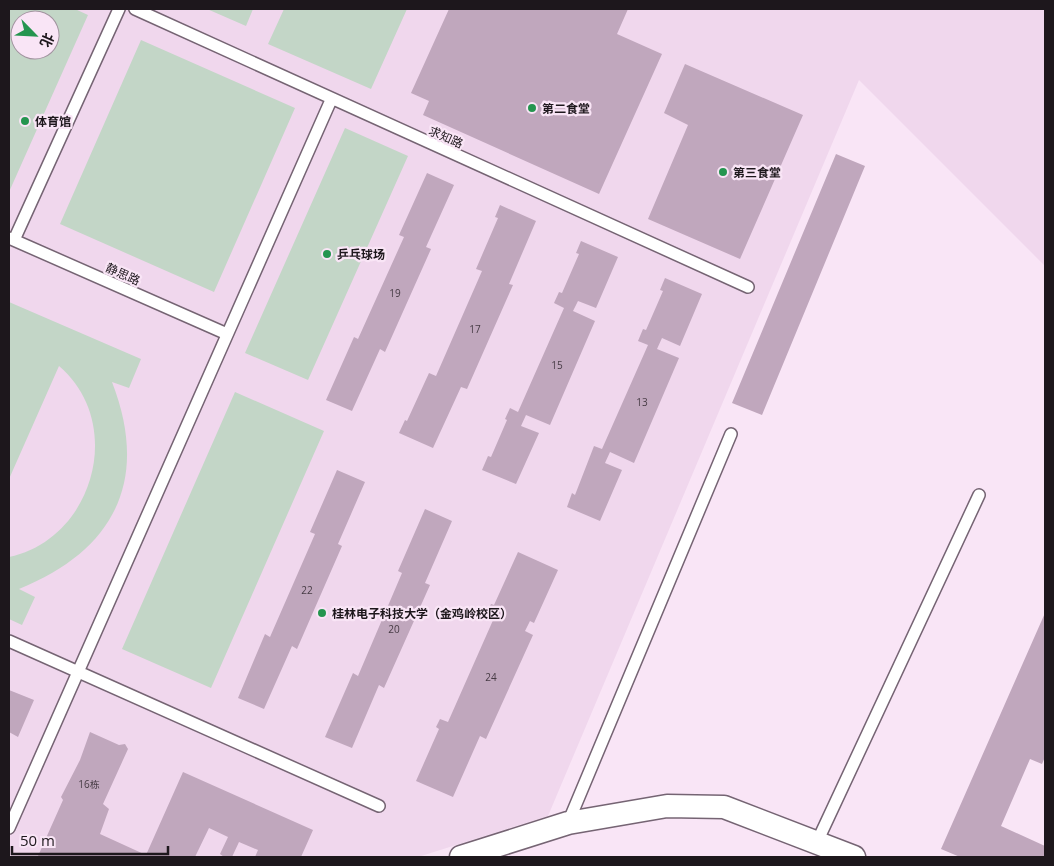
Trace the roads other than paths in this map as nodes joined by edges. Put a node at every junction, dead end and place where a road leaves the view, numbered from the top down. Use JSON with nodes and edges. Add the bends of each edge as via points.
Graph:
{"nodes":[{"id":1,"x":118,"y":9,"type":"edge"},
{"id":2,"x":135,"y":9,"type":"edge"},
{"id":3,"x":331,"y":100,"type":"junction"},
{"id":4,"x":11,"y":239,"type":"edge"},
{"id":5,"x":748,"y":287,"type":"dead end"},
{"id":6,"x":227,"y":334,"type":"junction"},
{"id":7,"x":731,"y":434,"type":"dead end"},
{"id":8,"x":979,"y":495,"type":"dead end"},
{"id":9,"x":9,"y":641,"type":"edge"},
{"id":10,"x":77,"y":672,"type":"junction"},
{"id":11,"x":379,"y":806,"type":"dead end"},
{"id":12,"x":568,"y":823,"type":"junction"},
{"id":13,"x":9,"y":828,"type":"edge"},
{"id":14,"x":817,"y":842,"type":"junction"},
{"id":15,"x":461,"y":857,"type":"edge"},
{"id":16,"x":854,"y":857,"type":"edge"}],
"edges":[{"from":1,"to":4,"type":"lane"},
{"from":2,"to":3,"type":"lane","name":"求知路"},
{"from":3,"to":5,"type":"lane","name":"求知路"},
{"from":3,"to":6,"type":"lane"},
{"from":4,"to":6,"type":"lane","name":"静思路"},
{"from":6,"to":10,"type":"lane"},
{"from":7,"to":12,"type":"lane"},
{"from":8,"to":14,"type":"lane"},
{"from":9,"to":10,"type":"lane"},
{"from":10,"to":11,"type":"lane"},
{"from":10,"to":13,"type":"lane"},
{"from":12,"to":14,"type":"street","via":[[667,806],[724,807]]},
{"from":12,"to":15,"type":"street"},
{"from":14,"to":16,"type":"street"}]}
